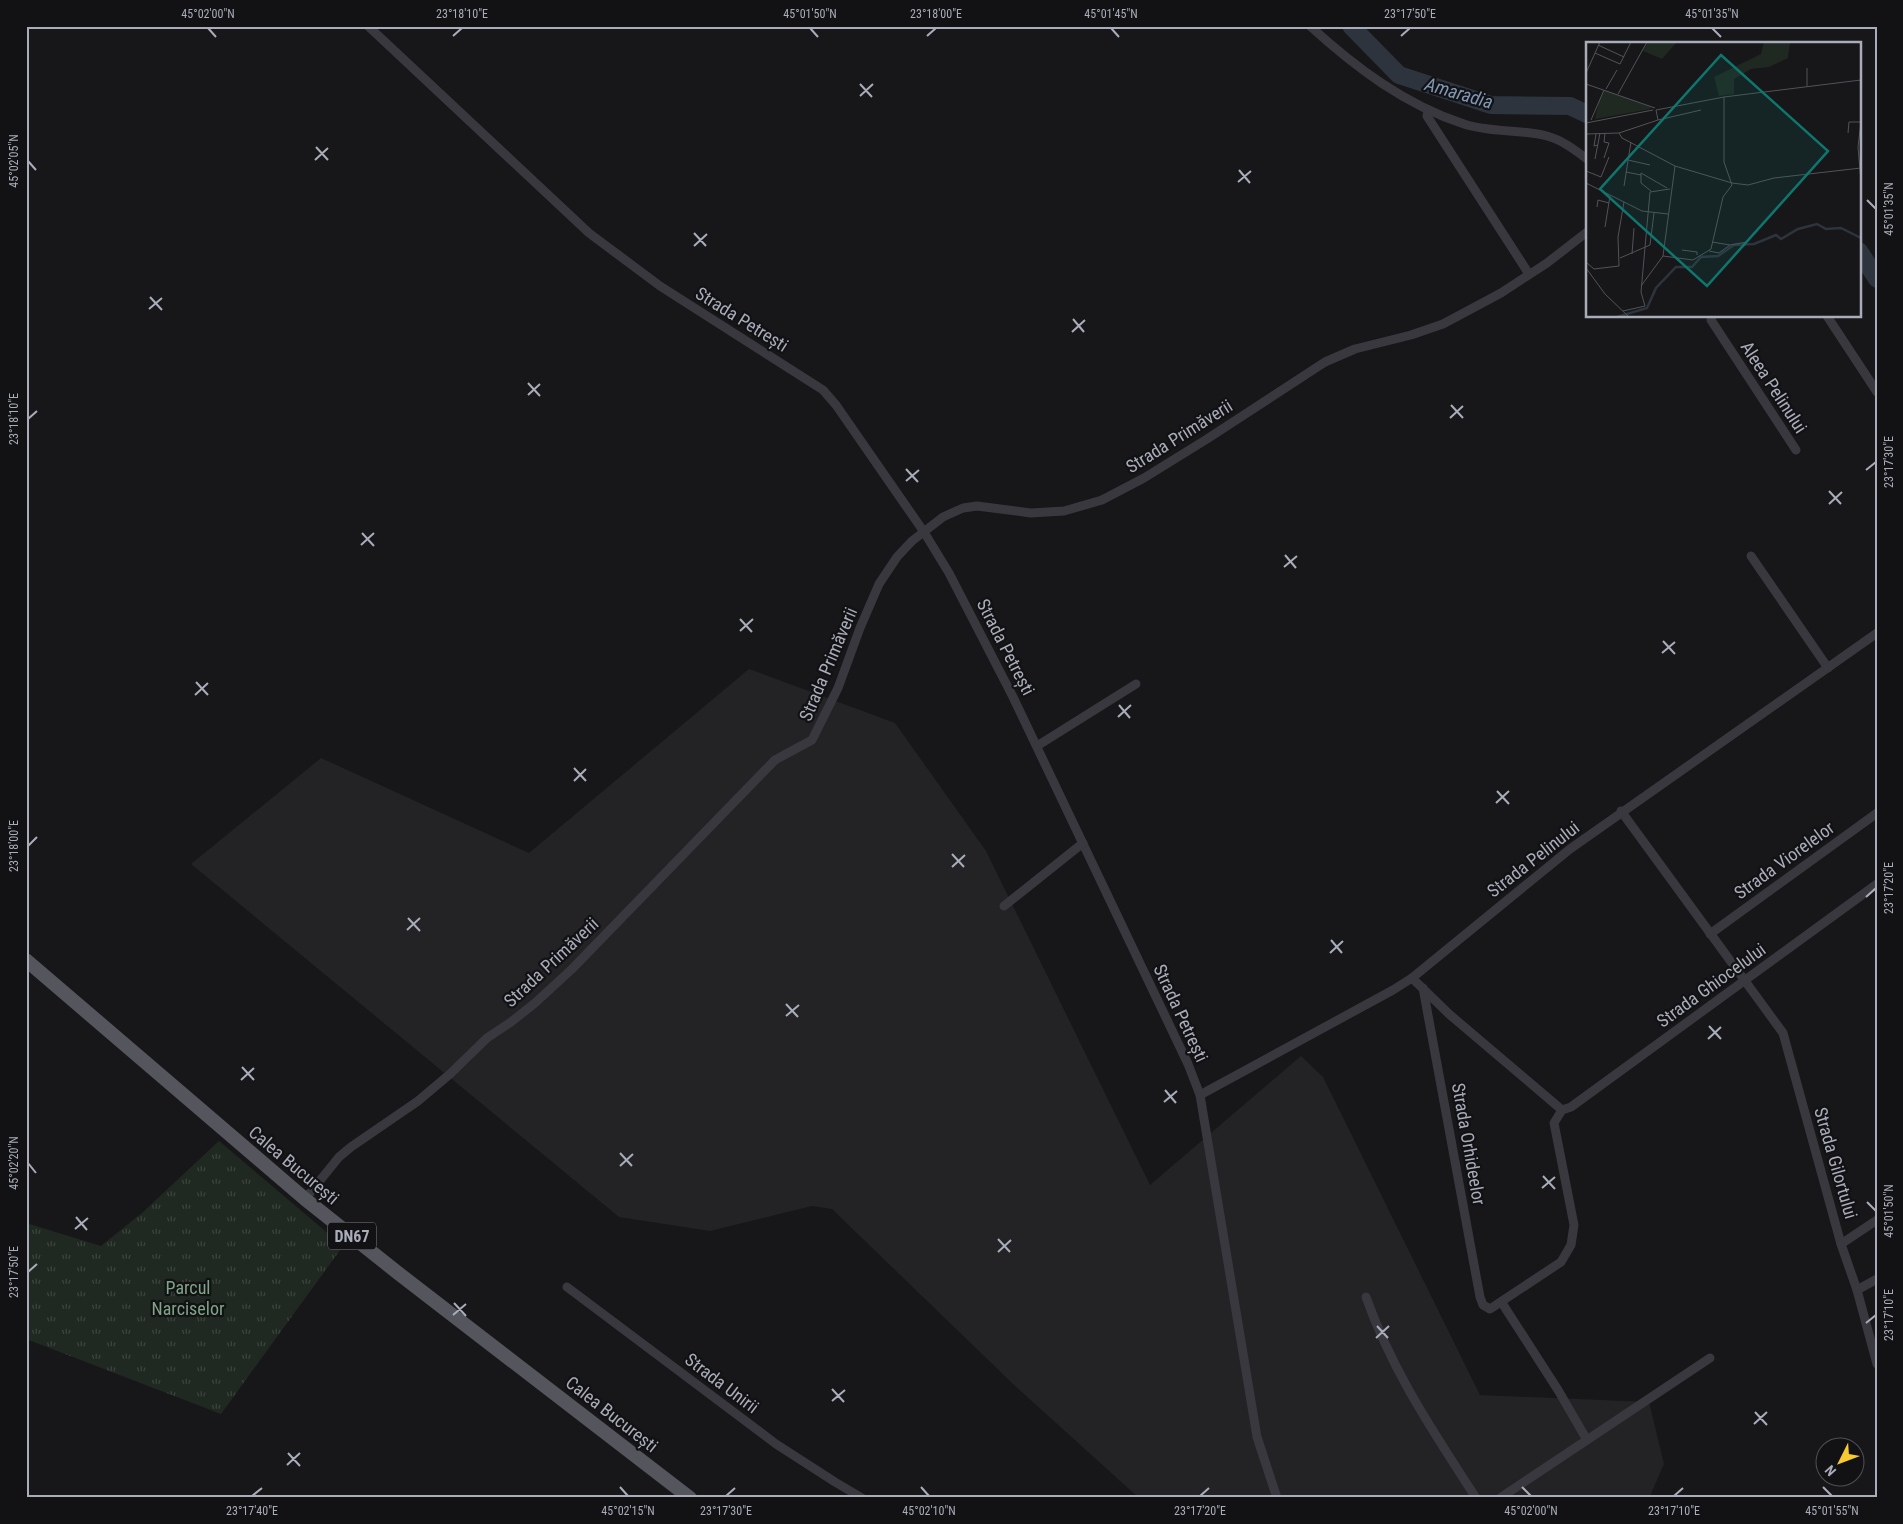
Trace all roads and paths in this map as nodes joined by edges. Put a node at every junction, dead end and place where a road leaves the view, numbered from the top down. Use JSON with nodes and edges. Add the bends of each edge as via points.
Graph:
{"nodes":[{"id":1,"x":368,"y":26,"type":"edge"},
{"id":2,"x":1310,"y":26,"type":"edge"},
{"id":3,"x":1428,"y":110,"type":"junction"},
{"id":4,"x":1586,"y":158,"type":"edge"},
{"id":5,"x":1586,"y":233,"type":"edge"},
{"id":6,"x":1529,"y":274,"type":"junction"},
{"id":7,"x":1712,"y":318,"type":"edge"},
{"id":8,"x":1828,"y":318,"type":"edge"},
{"id":9,"x":1877,"y":392,"type":"edge"},
{"id":10,"x":1796,"y":450,"type":"dead end"},
{"id":11,"x":924,"y":532,"type":"junction"},
{"id":12,"x":1751,"y":556,"type":"dead end"},
{"id":13,"x":1877,"y":633,"type":"edge"},
{"id":14,"x":1828,"y":668,"type":"junction"},
{"id":15,"x":1136,"y":684,"type":"dead end"},
{"id":16,"x":1036,"y":746,"type":"junction"},
{"id":17,"x":1621,"y":811,"type":"junction"},
{"id":18,"x":1877,"y":813,"type":"edge"},
{"id":19,"x":1083,"y":843,"type":"junction"},
{"id":20,"x":1877,"y":884,"type":"edge"},
{"id":21,"x":1004,"y":906,"type":"dead end"},
{"id":22,"x":1710,"y":934,"type":"junction"},
{"id":23,"x":26,"y":960,"type":"edge"},
{"id":24,"x":1412,"y":978,"type":"junction"},
{"id":25,"x":1744,"y":982,"type":"junction"},
{"id":26,"x":1423,"y":988,"type":"junction"},
{"id":27,"x":1200,"y":1095,"type":"junction"},
{"id":28,"x":1562,"y":1110,"type":"junction"},
{"id":29,"x":305,"y":1199,"type":"junction"},
{"id":30,"x":1877,"y":1220,"type":"edge"},
{"id":31,"x":1841,"y":1244,"type":"junction"},
{"id":32,"x":1877,"y":1278,"type":"edge"},
{"id":33,"x":568,"y":1287,"type":"dead end"},
{"id":34,"x":1857,"y":1290,"type":"junction"},
{"id":35,"x":1366,"y":1297,"type":"dead end"},
{"id":36,"x":1502,"y":1303,"type":"junction"},
{"id":37,"x":1710,"y":1358,"type":"dead end"},
{"id":38,"x":1877,"y":1364,"type":"edge"},
{"id":39,"x":1587,"y":1440,"type":"junction"},
{"id":40,"x":690,"y":1498,"type":"edge"},
{"id":41,"x":862,"y":1498,"type":"edge"},
{"id":42,"x":1277,"y":1498,"type":"edge"},
{"id":43,"x":1476,"y":1498,"type":"edge"},
{"id":44,"x":1500,"y":1498,"type":"edge"}],
"edges":[{"from":1,"to":11,"type":"street","name":"Strada Petrești","via":[[589,233],[660,286],[822,390],[836,405]]},
{"from":2,"to":3,"type":"street","via":[[1363,71]]},
{"from":3,"to":4,"type":"street","via":[[1465,124],[1547,136]]},
{"from":3,"to":6,"type":"street","via":[[1427,116]]},
{"from":5,"to":6,"type":"street","name":"Strada Primăverii"},
{"from":6,"to":11,"type":"street","name":"Strada Primăverii","via":[[1443,324],[1355,349],[1325,362],[1144,478],[1102,500],[1064,510],[1031,513],[977,506],[964,508],[942,518]]},
{"from":7,"to":10,"type":"street","name":"Aleea Pelinului"},
{"from":8,"to":9,"type":"street"},
{"from":11,"to":16,"type":"street","name":"Strada Petrești","via":[[950,573]]},
{"from":11,"to":29,"type":"street","name":"Strada Primăverii","via":[[897,557],[879,584],[838,688],[812,740],[775,760],[535,1003],[487,1038],[418,1101],[351,1146]]},
{"from":12,"to":14,"type":"street"},
{"from":13,"to":14,"type":"street","name":"Strada Pelinului"},
{"from":14,"to":17,"type":"street","name":"Strada Pelinului"},
{"from":15,"to":16,"type":"street"},
{"from":16,"to":19,"type":"street","name":"Strada Petrești"},
{"from":17,"to":22,"type":"street"},
{"from":17,"to":24,"type":"street","name":"Strada Pelinului","via":[[1570,848]]},
{"from":18,"to":22,"type":"street","name":"Strada Viorelelor"},
{"from":19,"to":21,"type":"street"},
{"from":19,"to":27,"type":"street","name":"Strada Petrești","via":[[1176,1036]]},
{"from":20,"to":25,"type":"street","name":"Strada Ghiocelului"},
{"from":22,"to":25,"type":"street"},
{"from":23,"to":29,"type":"main road","name":"Calea București","number":"DN67"},
{"from":24,"to":26,"type":"street"},
{"from":24,"to":27,"type":"street","name":"Strada Pelinului"},
{"from":25,"to":28,"type":"street","name":"Strada Ghiocelului","via":[[1571,1107]]},
{"from":25,"to":31,"type":"street","name":"Strada Gilortului","via":[[1782,1034]]},
{"from":26,"to":28,"type":"street"},
{"from":26,"to":36,"type":"street","name":"Strada Orhideelor","via":[[1480,1297],[1483,1305],[1490,1309]]},
{"from":27,"to":42,"type":"street","name":"Strada Petrești","via":[[1257,1437]]},
{"from":28,"to":36,"type":"street","via":[[1554,1123],[1574,1225],[1571,1245],[1561,1262]]},
{"from":29,"to":40,"type":"main road","name":"Calea București","number":"DN67"},
{"from":30,"to":31,"type":"street"},
{"from":31,"to":34,"type":"street","name":"Strada Gilortului"},
{"from":32,"to":34,"type":"street"},
{"from":33,"to":41,"type":"street","name":"Strada Unirii","via":[[776,1444]]},
{"from":34,"to":38,"type":"street","name":"Strada Gilortului"},
{"from":35,"to":43,"type":"street","via":[[1379,1334],[1400,1377]]},
{"from":36,"to":39,"type":"street"},
{"from":37,"to":39,"type":"street"},
{"from":39,"to":44,"type":"street"}]}
